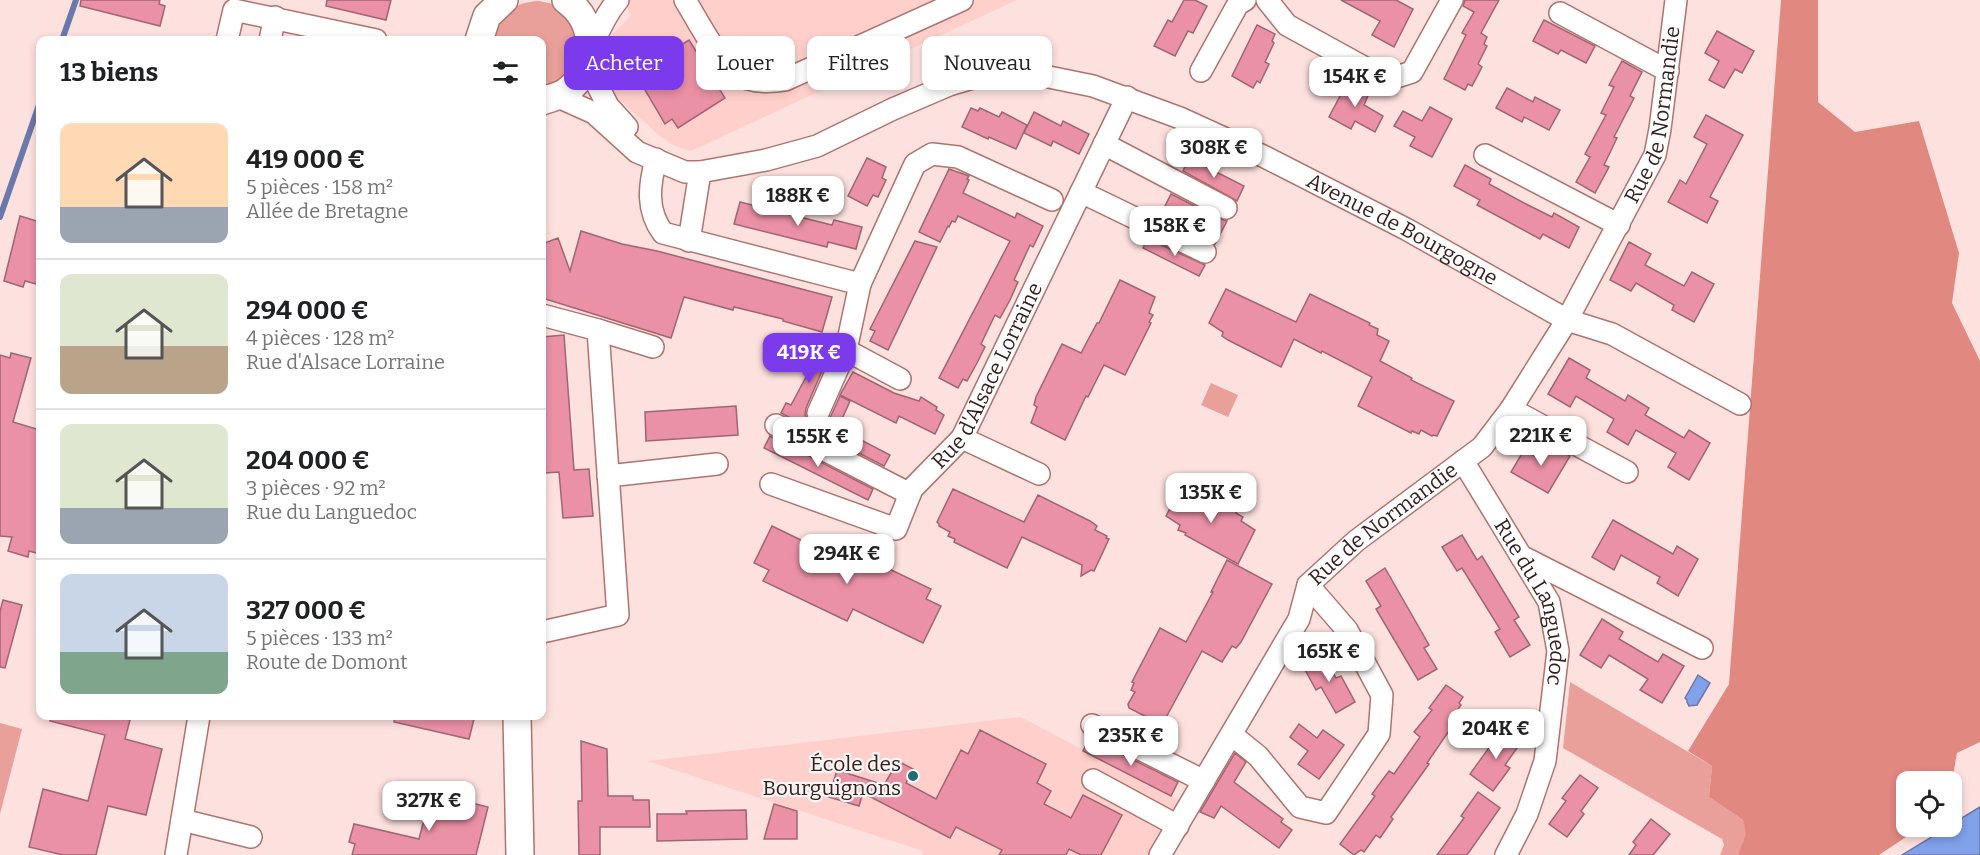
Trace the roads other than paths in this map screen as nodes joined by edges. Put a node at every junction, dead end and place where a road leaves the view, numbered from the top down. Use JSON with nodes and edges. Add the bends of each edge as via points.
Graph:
{"nodes":[{"id":1,"x":566,"y":0,"type":"edge"},
{"id":2,"x":618,"y":0,"type":"edge"},
{"id":3,"x":685,"y":0,"type":"edge"},
{"id":4,"x":962,"y":0,"type":"edge"},
{"id":5,"x":1245,"y":0,"type":"edge"},
{"id":6,"x":1267,"y":0,"type":"edge"},
{"id":7,"x":1452,"y":0,"type":"edge"},
{"id":8,"x":1676,"y":0,"type":"edge"},
{"id":9,"x":1560,"y":13,"type":"dead end"},
{"id":10,"x":275,"y":17,"type":"junction"},
{"id":11,"x":228,"y":36,"type":"edge"},
{"id":12,"x":271,"y":36,"type":"edge"},
{"id":13,"x":358,"y":36,"type":"edge"},
{"id":14,"x":590,"y":36,"type":"edge"},
{"id":15,"x":596,"y":36,"type":"edge"},
{"id":16,"x":1202,"y":71,"type":"dead end"},
{"id":17,"x":1668,"y":71,"type":"junction"},
{"id":18,"x":569,"y":90,"type":"edge"},
{"id":19,"x":601,"y":90,"type":"edge"},
{"id":20,"x":1126,"y":97,"type":"junction"},
{"id":21,"x":549,"y":99,"type":"edge"},
{"id":22,"x":1104,"y":144,"type":"junction"},
{"id":23,"x":1485,"y":155,"type":"dead end"},
{"id":24,"x":656,"y":159,"type":"junction"},
{"id":25,"x":700,"y":172,"type":"junction"},
{"id":26,"x":1081,"y":192,"type":"junction"},
{"id":27,"x":1052,"y":200,"type":"dead end"},
{"id":28,"x":1226,"y":208,"type":"dead end"},
{"id":29,"x":1619,"y":225,"type":"junction"},
{"id":30,"x":689,"y":241,"type":"junction"},
{"id":31,"x":1205,"y":252,"type":"dead end"},
{"id":32,"x":861,"y":284,"type":"junction"},
{"id":33,"x":546,"y":316,"type":"edge"},
{"id":34,"x":1566,"y":320,"type":"junction"},
{"id":35,"x":598,"y":330,"type":"junction"},
{"id":36,"x":654,"y":347,"type":"dead end"},
{"id":37,"x":846,"y":350,"type":"junction"},
{"id":38,"x":900,"y":379,"type":"dead end"},
{"id":39,"x":1740,"y":404,"type":"dead end"},
{"id":40,"x":1511,"y":410,"type":"junction"},
{"id":41,"x":818,"y":413,"type":"dead end"},
{"id":42,"x":777,"y":425,"type":"dead end"},
{"id":43,"x":962,"y":438,"type":"junction"},
{"id":44,"x":1463,"y":461,"type":"junction"},
{"id":45,"x":717,"y":464,"type":"dead end"},
{"id":46,"x":1627,"y":472,"type":"dead end"},
{"id":47,"x":1039,"y":474,"type":"dead end"},
{"id":48,"x":608,"y":476,"type":"junction"},
{"id":49,"x":771,"y":484,"type":"dead end"},
{"id":50,"x":910,"y":494,"type":"junction"},
{"id":51,"x":1521,"y":556,"type":"junction"},
{"id":52,"x":1308,"y":585,"type":"junction"},
{"id":53,"x":546,"y":631,"type":"edge"},
{"id":54,"x":1702,"y":648,"type":"dead end"},
{"id":55,"x":198,"y":720,"type":"edge"},
{"id":56,"x":517,"y":720,"type":"edge"},
{"id":57,"x":1092,"y":725,"type":"dead end"},
{"id":58,"x":1232,"y":735,"type":"junction"},
{"id":59,"x":1093,"y":780,"type":"dead end"},
{"id":60,"x":1204,"y":781,"type":"junction"},
{"id":61,"x":182,"y":820,"type":"junction"},
{"id":62,"x":1178,"y":826,"type":"junction"},
{"id":63,"x":251,"y":837,"type":"dead end"},
{"id":64,"x":176,"y":855,"type":"edge"},
{"id":65,"x":520,"y":855,"type":"edge"},
{"id":66,"x":1160,"y":855,"type":"edge"},
{"id":67,"x":1506,"y":855,"type":"edge"}],
"edges":[{"from":1,"to":14,"type":"main road","via":[[583,17]]},
{"from":2,"to":15,"type":"street"},
{"from":3,"to":4,"type":"street","via":[[724,63],[746,79],[767,82],[785,80]]},
{"from":5,"to":16,"type":"street","via":[[1238,4]]},
{"from":6,"to":7,"type":"street","via":[[1287,26],[1387,80],[1412,72]]},
{"from":8,"to":17,"type":"street","name":"Rue de Normandie"},
{"from":9,"to":17,"type":"street"},
{"from":10,"to":11,"type":"street","via":[[234,10]]},
{"from":10,"to":12,"type":"street"},
{"from":10,"to":13,"type":"street"},
{"from":17,"to":29,"type":"street","name":"Rue de Normandie","via":[[1655,155]]},
{"from":18,"to":21,"type":"main road"},
{"from":19,"to":24,"type":"street","name":"Avenue de Bourgogne","via":[[608,106]]},
{"from":20,"to":22,"type":"street","name":"Rue d'Alsace Lorraine"},
{"from":20,"to":25,"type":"street","name":"Avenue de Bourgogne","via":[[1040,75],[1001,73],[975,77],[893,109],[817,146]]},
{"from":20,"to":34,"type":"street","name":"Avenue de Bourgogne","via":[[1180,118],[1406,228]]},
{"from":21,"to":24,"type":"street","name":"Avenue de Bourgogne","via":[[594,113],[637,152]]},
{"from":22,"to":26,"type":"street","name":"Rue d'Alsace Lorraine"},
{"from":22,"to":28,"type":"street"},
{"from":23,"to":29,"type":"street"},
{"from":24,"to":25,"type":"street","name":"Avenue de Bourgogne","via":[[685,172]]},
{"from":24,"to":30,"type":"street","via":[[650,180],[655,221],[663,233]]},
{"from":25,"to":30,"type":"street"},
{"from":26,"to":31,"type":"street"},
{"from":26,"to":43,"type":"street","name":"Rue d'Alsace Lorraine"},
{"from":27,"to":32,"type":"street","via":[[958,157],[932,154],[915,164]]},
{"from":29,"to":34,"type":"street","name":"Rue de Normandie"},
{"from":30,"to":32,"type":"street"},
{"from":32,"to":37,"type":"street"},
{"from":33,"to":35,"type":"street"},
{"from":34,"to":39,"type":"street","name":"Avenue de Bourgogne","via":[[1612,334]]},
{"from":34,"to":40,"type":"street","name":"Rue de Normandie"},
{"from":35,"to":36,"type":"street"},
{"from":35,"to":48,"type":"street"},
{"from":37,"to":38,"type":"street"},
{"from":37,"to":41,"type":"street"},
{"from":40,"to":44,"type":"street","name":"Rue de Normandie","via":[[1482,447]]},
{"from":40,"to":46,"type":"street"},
{"from":42,"to":50,"type":"street"},
{"from":43,"to":47,"type":"street"},
{"from":43,"to":50,"type":"street","name":"Rue d'Alsace Lorraine"},
{"from":44,"to":51,"type":"street","name":"Rue du Languedoc"},
{"from":44,"to":52,"type":"street","name":"Rue de Normandie","via":[[1356,541]]},
{"from":45,"to":48,"type":"street"},
{"from":48,"to":53,"type":"street","via":[[618,615]]},
{"from":49,"to":50,"type":"street","name":"Rue d'Alsace Lorraine","via":[[896,529]]},
{"from":51,"to":54,"type":"street"},
{"from":51,"to":67,"type":"street","name":"Rue du Languedoc","via":[[1550,602],[1558,651],[1545,761],[1527,813]]},
{"from":52,"to":58,"type":"street","name":"Rue de Normandie","via":[[1299,619]]},
{"from":52,"to":58,"type":"street","via":[[1347,630],[1382,695],[1379,734],[1326,813],[1300,807],[1258,756]]},
{"from":55,"to":61,"type":"street"},
{"from":56,"to":65,"type":"main road"},
{"from":57,"to":60,"type":"street"},
{"from":58,"to":60,"type":"street","name":"Rue de Normandie"},
{"from":59,"to":62,"type":"street"},
{"from":60,"to":62,"type":"street","name":"Rue de Normandie"},
{"from":61,"to":63,"type":"street"},
{"from":61,"to":64,"type":"street"},
{"from":62,"to":66,"type":"street","name":"Rue de Normandie"}]}
